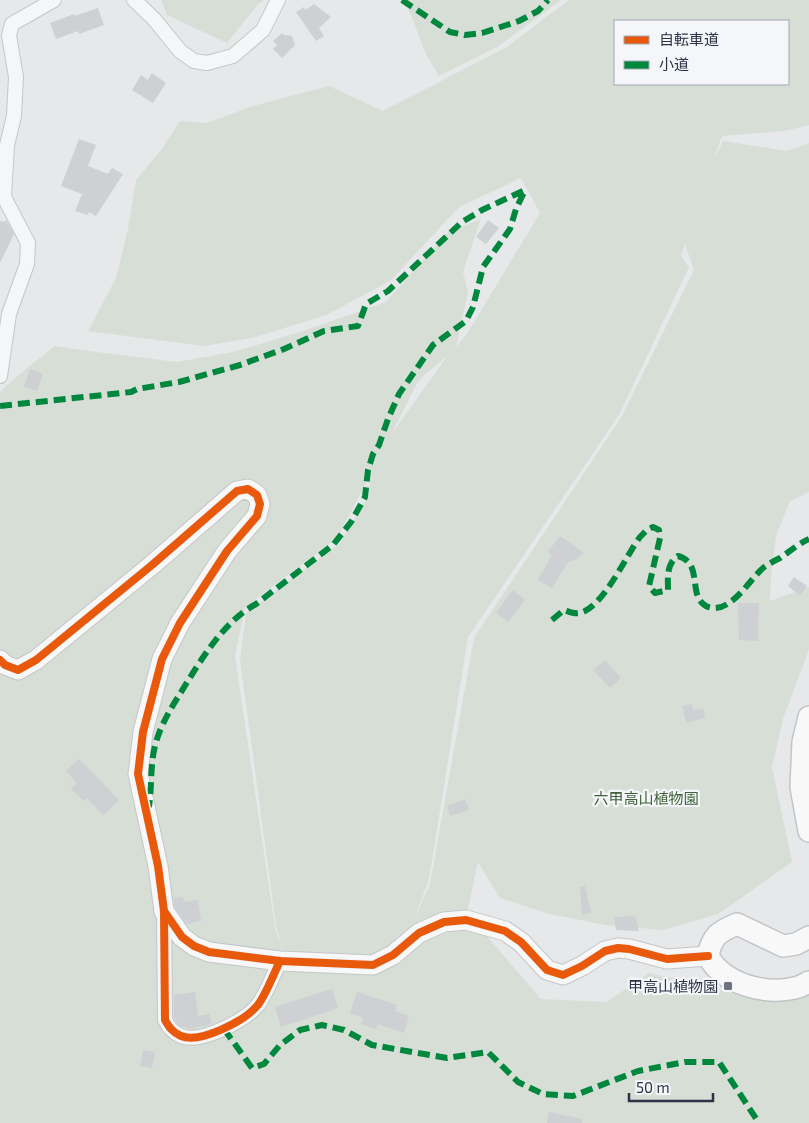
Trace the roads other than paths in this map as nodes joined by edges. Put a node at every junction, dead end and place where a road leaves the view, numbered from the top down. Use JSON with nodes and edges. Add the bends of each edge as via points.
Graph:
{"nodes":[{"id":1,"x":54,"y":0,"type":"edge"},
{"id":2,"x":134,"y":0,"type":"edge"},
{"id":3,"x":278,"y":0,"type":"edge"},
{"id":4,"x":2,"y":200,"type":"edge"},
{"id":5,"x":0,"y":376,"type":"edge"},
{"id":6,"x":0,"y":660,"type":"edge"},
{"id":7,"x":809,"y":717,"type":"edge"},
{"id":8,"x":809,"y":830,"type":"edge"},
{"id":9,"x":164,"y":911,"type":"junction"},
{"id":10,"x":809,"y":937,"type":"edge"},
{"id":11,"x":708,"y":956,"type":"junction"},
{"id":12,"x":280,"y":961,"type":"junction"},
{"id":13,"x":809,"y":982,"type":"edge"}],
"edges":[{"from":1,"to":4,"type":"street","via":[[12,24],[9,34],[16,77]]},
{"from":2,"to":3,"type":"street","via":[[180,51],[194,61],[207,63],[233,56],[263,30]]},
{"from":4,"to":5,"type":"street","via":[[28,243],[27,264],[9,314]]},
{"from":6,"to":9,"type":"street","via":[[18,670],[36,660],[238,491],[248,489],[256,496],[260,504],[257,516],[227,551],[180,623],[162,659],[143,732],[138,774]]},
{"from":7,"to":8,"type":"main road","via":[[803,742],[801,787]]},
{"from":9,"to":12,"type":"street","via":[[182,936],[194,946],[209,952]]},
{"from":9,"to":12,"type":"street","via":[[165,1020],[171,1030],[183,1037],[203,1036],[243,1018],[258,1005]]},
{"from":10,"to":11,"type":"main road","via":[[783,946],[737,924],[722,930],[711,942]]},
{"from":11,"to":12,"type":"street","via":[[667,959],[618,948],[605,951],[563,975],[547,970],[521,942],[505,931],[466,920],[444,922],[419,933],[393,955],[373,965]]},
{"from":11,"to":13,"type":"main road","via":[[713,965],[730,979],[768,991],[796,988]]}]}
